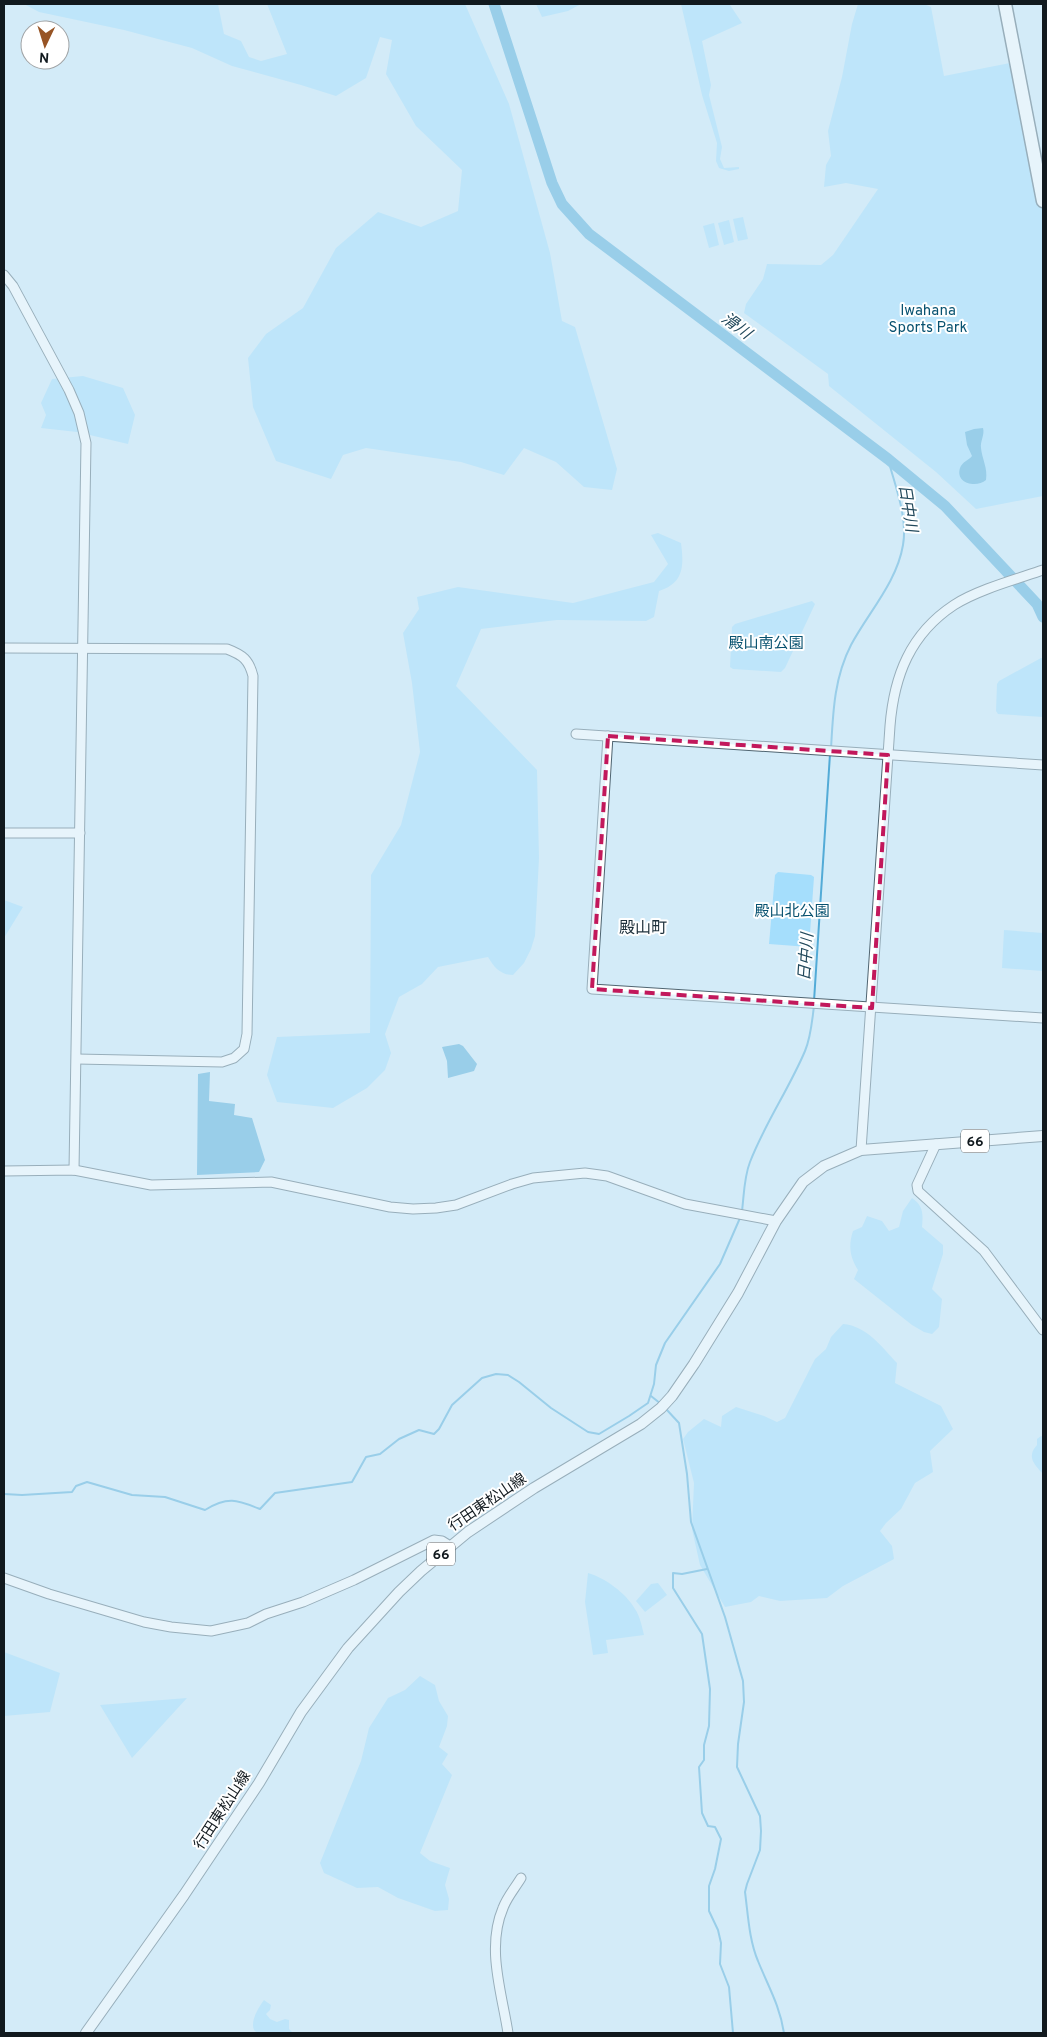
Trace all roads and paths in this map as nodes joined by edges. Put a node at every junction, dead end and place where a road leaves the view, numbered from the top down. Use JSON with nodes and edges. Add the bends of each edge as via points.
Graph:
{"nodes":[{"id":1,"x":1005,"y":4,"type":"edge"},
{"id":2,"x":1011,"y":4,"type":"edge"},
{"id":3,"x":1043,"y":162,"type":"edge"},
{"id":4,"x":1043,"y":201,"type":"edge"},
{"id":5,"x":4,"y":276,"type":"edge"},
{"id":6,"x":1040,"y":571,"type":"edge"},
{"id":7,"x":82,"y":647,"type":"junction"},
{"id":8,"x":4,"y":648,"type":"edge"},
{"id":9,"x":576,"y":734,"type":"dead end"},
{"id":10,"x":608,"y":736,"type":"junction"},
{"id":11,"x":888,"y":755,"type":"junction"},
{"id":12,"x":1043,"y":765,"type":"edge"},
{"id":13,"x":4,"y":833,"type":"edge"},
{"id":14,"x":80,"y":834,"type":"junction"},
{"id":15,"x":872,"y":1008,"type":"junction"},
{"id":16,"x":1043,"y":1018,"type":"edge"},
{"id":17,"x":77,"y":1058,"type":"junction"},
{"id":18,"x":1043,"y":1136,"type":"edge"},
{"id":19,"x":936,"y":1144,"type":"junction"},
{"id":20,"x":861,"y":1150,"type":"junction"},
{"id":21,"x":74,"y":1170,"type":"junction"},
{"id":22,"x":4,"y":1171,"type":"edge"},
{"id":23,"x":776,"y":1221,"type":"junction"},
{"id":24,"x":1043,"y":1330,"type":"edge"},
{"id":25,"x":450,"y":1546,"type":"junction"},
{"id":26,"x":4,"y":1578,"type":"edge"},
{"id":27,"x":521,"y":1878,"type":"dead end"},
{"id":28,"x":86,"y":2033,"type":"edge"},
{"id":29,"x":508,"y":2033,"type":"edge"}],
"edges":[{"from":1,"to":4,"type":"highway"},
{"from":2,"to":3,"type":"highway"},
{"from":5,"to":7,"type":"street","via":[[13,286],[69,390],[86,443]]},
{"from":6,"to":11,"type":"street","via":[[970,597],[930,626],[910,652],[895,688]]},
{"from":7,"to":8,"type":"street"},
{"from":7,"to":14,"type":"street"},
{"from":7,"to":17,"type":"street","via":[[227,649],[246,659],[253,676],[249,974],[244,1049],[234,1058],[222,1062]]},
{"from":9,"to":10,"type":"street"},
{"from":10,"to":11,"type":"street"},
{"from":10,"to":15,"type":"street","via":[[592,989]]},
{"from":11,"to":12,"type":"street"},
{"from":11,"to":15,"type":"street"},
{"from":13,"to":14,"type":"street"},
{"from":14,"to":17,"type":"street"},
{"from":15,"to":16,"type":"street"},
{"from":15,"to":20,"type":"street"},
{"from":17,"to":21,"type":"street"},
{"from":18,"to":19,"type":"main road","number":"66"},
{"from":19,"to":20,"type":"main road","name":"行田東松山線","number":"66"},
{"from":19,"to":24,"type":"street","via":[[917,1184],[918,1191],[984,1251]]},
{"from":20,"to":23,"type":"main road","name":"行田東松山線","number":"66","via":[[824,1166],[803,1182]]},
{"from":21,"to":22,"type":"street"},
{"from":21,"to":23,"type":"street","via":[[151,1185],[271,1182],[413,1209],[456,1205],[533,1178],[584,1173],[612,1178],[685,1204]]},
{"from":23,"to":25,"type":"main road","name":"行田東松山線","number":"66","via":[[738,1293],[683,1381],[661,1408],[500,1510]]},
{"from":25,"to":26,"type":"street","via":[[434,1540],[303,1602],[248,1623],[211,1631],[144,1622]]},
{"from":25,"to":28,"type":"main road","name":"行田東松山線","number":"66","via":[[373,1619],[324,1679],[184,1895]]},
{"from":27,"to":29,"type":"street","via":[[503,1907],[495,1942]]}]}
